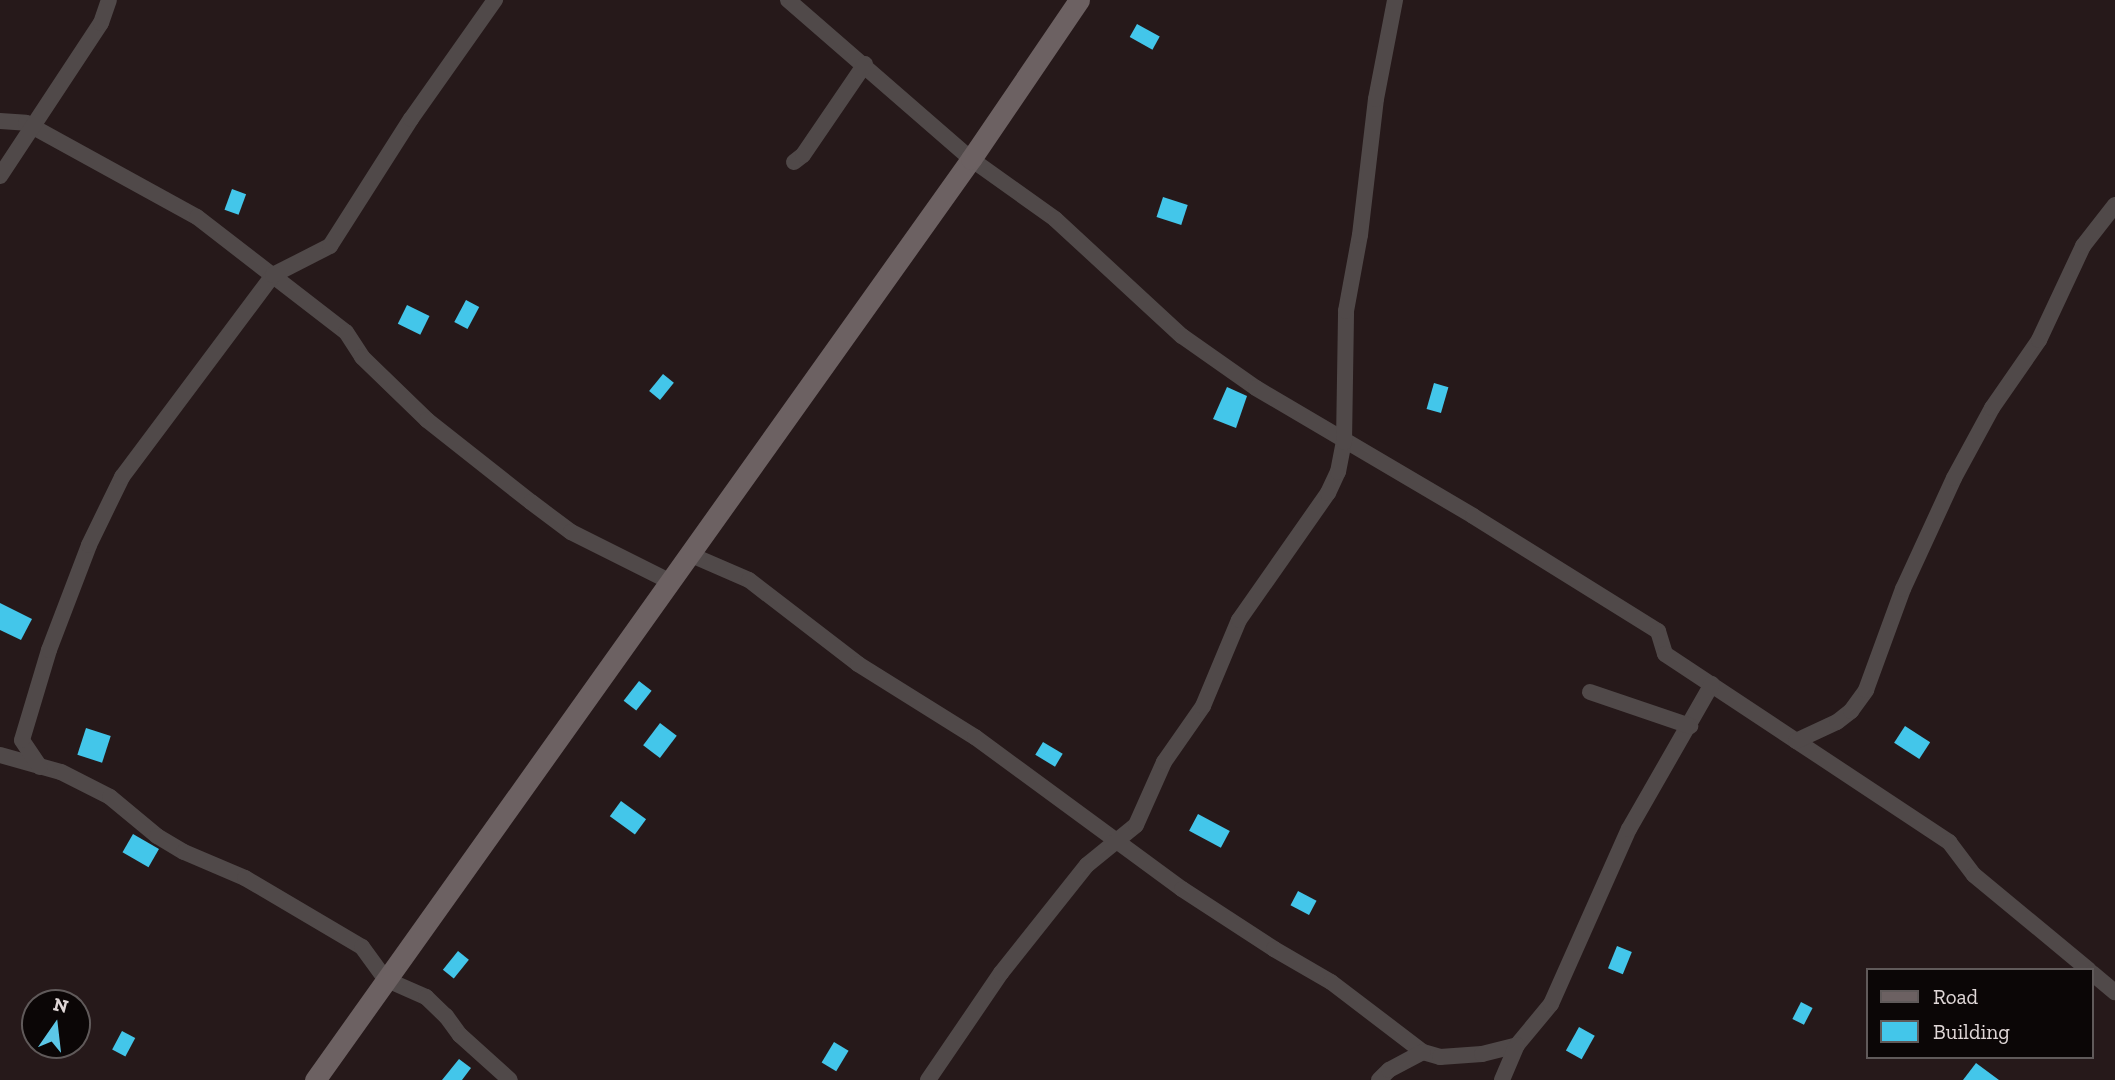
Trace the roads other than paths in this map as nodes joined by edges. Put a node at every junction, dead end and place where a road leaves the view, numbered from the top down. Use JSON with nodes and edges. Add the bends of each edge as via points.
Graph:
{"nodes":[{"id":1,"x":109,"y":0,"type":"edge"},
{"id":2,"x":495,"y":0,"type":"edge"},
{"id":3,"x":788,"y":0,"type":"edge"},
{"id":4,"x":1079,"y":0,"type":"edge"},
{"id":5,"x":1395,"y":0,"type":"edge"},
{"id":6,"x":865,"y":64,"type":"junction"},
{"id":7,"x":0,"y":121,"type":"edge"},
{"id":8,"x":33,"y":127,"type":"junction"},
{"id":9,"x":971,"y":159,"type":"junction"},
{"id":10,"x":794,"y":162,"type":"dead end"},
{"id":11,"x":0,"y":176,"type":"edge"},
{"id":12,"x":2115,"y":205,"type":"edge"},
{"id":13,"x":273,"y":275,"type":"junction"},
{"id":14,"x":1344,"y":442,"type":"junction"},
{"id":15,"x":689,"y":554,"type":"junction"},
{"id":16,"x":669,"y":581,"type":"junction"},
{"id":17,"x":1712,"y":684,"type":"junction"},
{"id":18,"x":1590,"y":692,"type":"dead end"},
{"id":19,"x":1690,"y":726,"type":"junction"},
{"id":20,"x":1796,"y":741,"type":"junction"},
{"id":21,"x":1,"y":757,"type":"edge"},
{"id":22,"x":40,"y":766,"type":"junction"},
{"id":23,"x":1117,"y":842,"type":"junction"},
{"id":24,"x":2086,"y":968,"type":"edge"},
{"id":25,"x":2094,"y":975,"type":"edge"},
{"id":26,"x":384,"y":979,"type":"junction"},
{"id":27,"x":2115,"y":992,"type":"edge"},
{"id":28,"x":1517,"y":1045,"type":"junction"},
{"id":29,"x":1423,"y":1052,"type":"junction"},
{"id":30,"x":315,"y":1080,"type":"edge"},
{"id":31,"x":510,"y":1080,"type":"edge"},
{"id":32,"x":928,"y":1080,"type":"edge"},
{"id":33,"x":1378,"y":1080,"type":"edge"},
{"id":34,"x":1502,"y":1080,"type":"edge"}],
"edges":[{"from":1,"to":8,"type":"street","via":[[100,23]]},
{"from":2,"to":13,"type":"street","via":[[330,246]]},
{"from":3,"to":6,"type":"street"},
{"from":4,"to":9,"type":"main road"},
{"from":5,"to":14,"type":"street","via":[[1346,311]]},
{"from":6,"to":9,"type":"street"},
{"from":6,"to":10,"type":"street"},
{"from":7,"to":8,"type":"street"},
{"from":8,"to":11,"type":"street"},
{"from":8,"to":13,"type":"street","via":[[197,217]]},
{"from":9,"to":14,"type":"street","via":[[1055,219],[1182,336]]},
{"from":9,"to":15,"type":"main road"},
{"from":12,"to":20,"type":"street","via":[[2083,246],[2039,340],[1992,408],[1954,478],[1903,589],[1866,690],[1837,722]]},
{"from":13,"to":16,"type":"street","via":[[346,332],[362,357],[427,420],[531,502],[571,532]]},
{"from":13,"to":22,"type":"street","via":[[122,477],[89,545],[49,650],[22,740]]},
{"from":14,"to":17,"type":"street","via":[[1425,486],[1658,631],[1665,653]]},
{"from":14,"to":23,"type":"street","via":[[1328,493],[1239,620],[1203,706],[1164,762],[1136,825]]},
{"from":15,"to":16,"type":"main road"},
{"from":15,"to":23,"type":"street","via":[[749,580],[858,664],[975,737]]},
{"from":16,"to":26,"type":"main road"},
{"from":17,"to":19,"type":"street"},
{"from":17,"to":20,"type":"street"},
{"from":18,"to":19,"type":"street"},
{"from":19,"to":28,"type":"street","via":[[1629,829],[1551,1004]]},
{"from":20,"to":24,"type":"street","via":[[1949,842],[1974,875]]},
{"from":21,"to":22,"type":"street"},
{"from":22,"to":26,"type":"street","via":[[110,797],[184,852],[245,878],[310,914],[362,947]]},
{"from":23,"to":29,"type":"street","via":[[1274,949],[1331,982]]},
{"from":23,"to":32,"type":"street","via":[[1087,864],[1010,962]]},
{"from":25,"to":27,"type":"street"},
{"from":26,"to":30,"type":"main road"},
{"from":26,"to":31,"type":"street","via":[[426,998]]},
{"from":28,"to":29,"type":"street","via":[[1461,1057]]},
{"from":28,"to":34,"type":"street"},
{"from":29,"to":33,"type":"street"}]}
